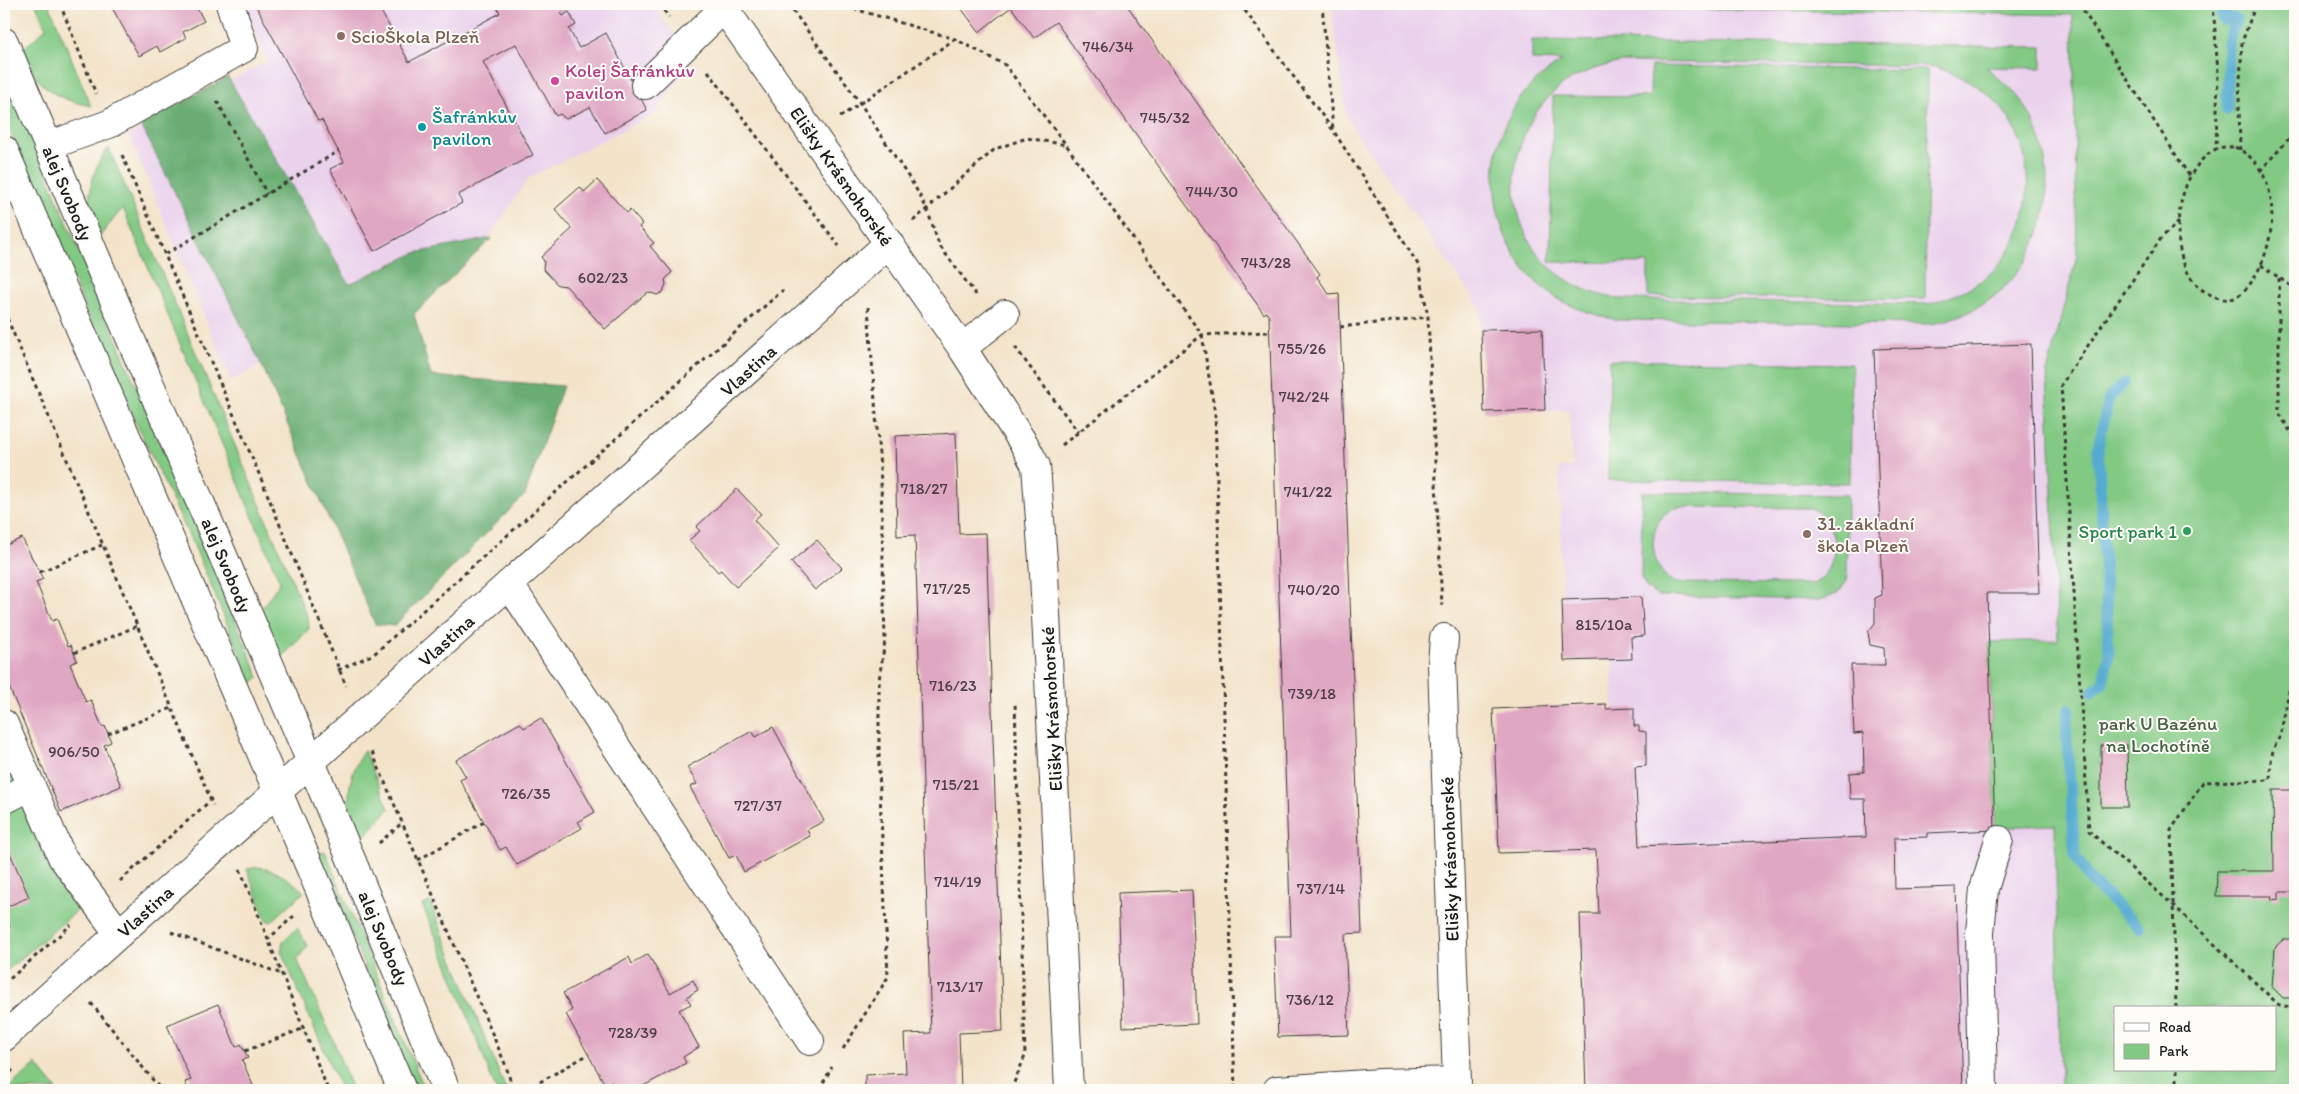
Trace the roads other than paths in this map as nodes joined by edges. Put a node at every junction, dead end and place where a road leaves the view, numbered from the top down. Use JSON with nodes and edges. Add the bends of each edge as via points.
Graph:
{"nodes":[{"id":1,"x":230,"y":4,"type":"edge"},
{"id":2,"x":722,"y":6,"type":"edge"},
{"id":3,"x":4,"y":42,"type":"edge"},
{"id":4,"x":645,"y":84,"type":"dead end"},
{"id":5,"x":48,"y":146,"type":"junction"},
{"id":6,"x":4,"y":150,"type":"edge"},
{"id":7,"x":889,"y":244,"type":"junction"},
{"id":8,"x":1000,"y":317,"type":"road end"},
{"id":9,"x":962,"y":348,"type":"junction"},
{"id":10,"x":509,"y":584,"type":"junction"},
{"id":11,"x":1444,"y":638,"type":"road end"},
{"id":12,"x":4,"y":724,"type":"edge"},
{"id":13,"x":311,"y":762,"type":"junction"},
{"id":14,"x":31,"y":786,"type":"junction"},
{"id":15,"x":278,"y":792,"type":"junction"},
{"id":16,"x":4,"y":800,"type":"edge"},
{"id":17,"x":1999,"y":840,"type":"dead end"},
{"id":18,"x":119,"y":934,"type":"junction"},
{"id":19,"x":4,"y":1037,"type":"edge"},
{"id":20,"x":810,"y":1041,"type":"dead end"},
{"id":21,"x":1457,"y":1086,"type":"edge"},
{"id":22,"x":1381,"y":1087,"type":"edge"},
{"id":23,"x":402,"y":1090,"type":"edge"},
{"id":24,"x":446,"y":1090,"type":"edge"},
{"id":25,"x":1069,"y":1090,"type":"edge"},
{"id":26,"x":1277,"y":1090,"type":"edge"},
{"id":27,"x":1983,"y":1090,"type":"edge"}],
"edges":[{"from":1,"to":5,"type":"street","via":[[244,48],[109,124]]},
{"from":2,"to":4,"type":"street"},
{"from":2,"to":7,"type":"street","name":"Elišky Krásnohorské"},
{"from":3,"to":5,"type":"street","name":"alej Svobody"},
{"from":5,"to":13,"type":"street","name":"alej Svobody"},
{"from":6,"to":15,"type":"street"},
{"from":7,"to":9,"type":"street","name":"Elišky Krásnohorské"},
{"from":7,"to":10,"type":"street","name":"Vlastina"},
{"from":8,"to":9,"type":"street"},
{"from":9,"to":25,"type":"street","name":"Elišky Krásnohorské","via":[[1036,466]]},
{"from":10,"to":13,"type":"street","name":"Vlastina"},
{"from":10,"to":20,"type":"street"},
{"from":11,"to":21,"type":"street","name":"Elišky Krásnohorské"},
{"from":12,"to":14,"type":"street"},
{"from":13,"to":15,"type":"street","name":"Vlastina"},
{"from":13,"to":24,"type":"street","name":"alej Svobody"},
{"from":14,"to":16,"type":"street"},
{"from":14,"to":18,"type":"street","via":[[62,856]]},
{"from":15,"to":18,"type":"street","name":"Vlastina"},
{"from":15,"to":23,"type":"street"},
{"from":17,"to":27,"type":"street","via":[[1984,889],[1980,934]]},
{"from":18,"to":19,"type":"street","name":"Vlastina"},
{"from":21,"to":22,"type":"street","name":"Elišky Krásnohorské"},
{"from":22,"to":26,"type":"street","name":"Elišky Krásnohorské"}]}
